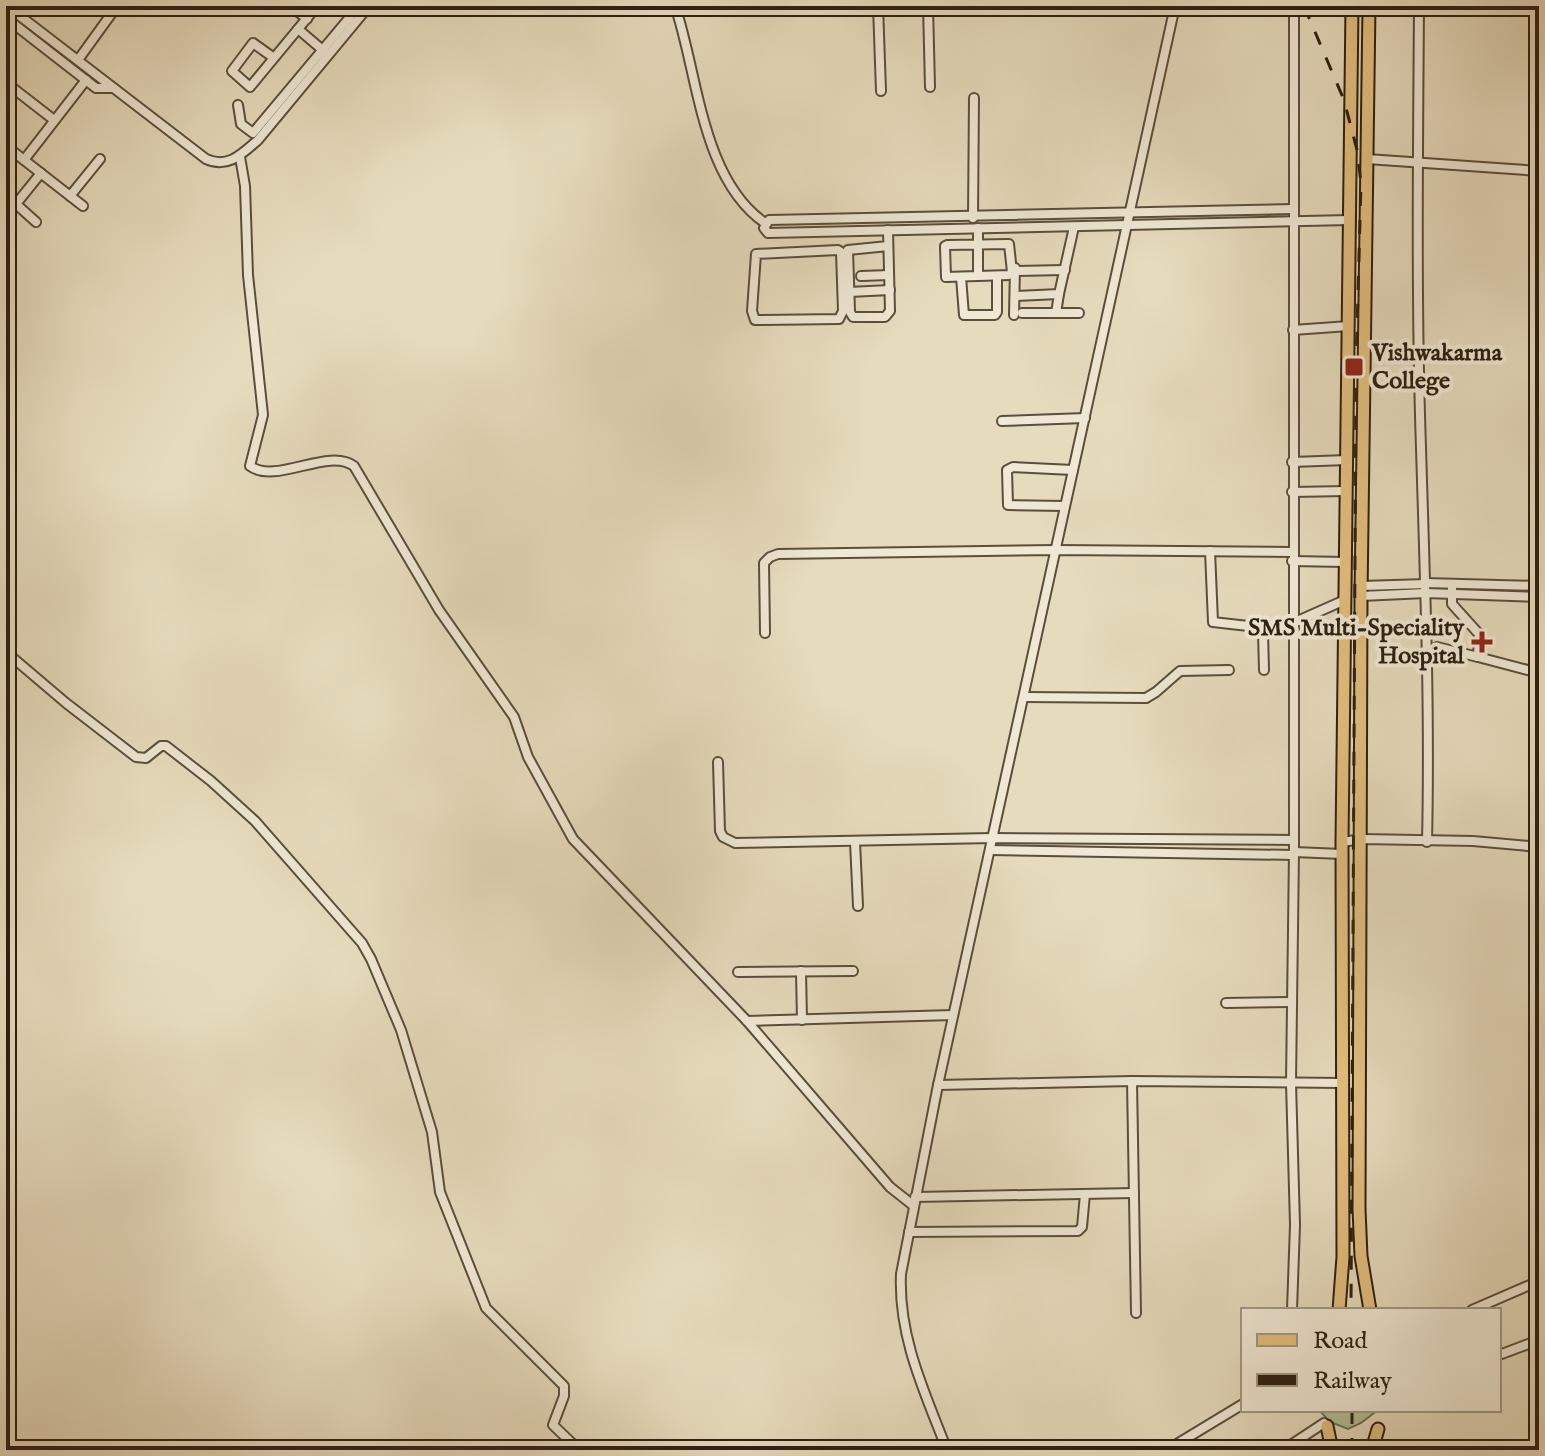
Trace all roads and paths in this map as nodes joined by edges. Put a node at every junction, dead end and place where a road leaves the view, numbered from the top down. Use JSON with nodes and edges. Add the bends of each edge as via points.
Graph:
{"nodes":[{"id":1,"x":7,"y":6,"type":"edge"},
{"id":2,"x":117,"y":6,"type":"edge"},
{"id":3,"x":291,"y":6,"type":"edge"},
{"id":4,"x":317,"y":6,"type":"edge"},
{"id":5,"x":343,"y":6,"type":"edge"},
{"id":6,"x":369,"y":6,"type":"edge"},
{"id":7,"x":675,"y":6,"type":"edge"},
{"id":8,"x":878,"y":6,"type":"edge"},
{"id":9,"x":928,"y":6,"type":"edge"},
{"id":10,"x":1175,"y":6,"type":"edge"},
{"id":11,"x":1294,"y":6,"type":"edge"},
{"id":12,"x":1352,"y":6,"type":"edge"},
{"id":13,"x":1369,"y":6,"type":"edge"},
{"id":14,"x":1419,"y":6,"type":"edge"},
{"id":15,"x":6,"y":18,"type":"edge"},
{"id":16,"x":307,"y":19,"type":"junction"},
{"id":17,"x":298,"y":29,"type":"junction"},
{"id":18,"x":325,"y":52,"type":"junction"},
{"id":19,"x":274,"y":58,"type":"junction"},
{"id":20,"x":78,"y":60,"type":"junction"},
{"id":21,"x":86,"y":80,"type":"junction"},
{"id":22,"x":9,"y":85,"type":"dead end"},
{"id":23,"x":250,"y":87,"type":"junction"},
{"id":24,"x":930,"y":87,"type":"dead end"},
{"id":25,"x":113,"y":88,"type":"junction"},
{"id":26,"x":881,"y":91,"type":"dead end"},
{"id":27,"x":974,"y":98,"type":"dead end"},
{"id":28,"x":54,"y":120,"type":"junction"},
{"id":29,"x":256,"y":136,"type":"junction"},
{"id":30,"x":6,"y":146,"type":"edge"},
{"id":31,"x":240,"y":157,"type":"junction"},
{"id":32,"x":100,"y":159,"type":"dead end"},
{"id":33,"x":1367,"y":159,"type":"junction"},
{"id":34,"x":24,"y":160,"type":"junction"},
{"id":35,"x":1418,"y":163,"type":"junction"},
{"id":36,"x":1539,"y":171,"type":"edge"},
{"id":37,"x":41,"y":173,"type":"junction"},
{"id":38,"x":70,"y":196,"type":"junction"},
{"id":39,"x":83,"y":206,"type":"dead end"},
{"id":40,"x":1293,"y":209,"type":"junction"},
{"id":41,"x":1129,"y":213,"type":"junction"},
{"id":42,"x":973,"y":218,"type":"junction"},
{"id":43,"x":1350,"y":220,"type":"junction"},
{"id":44,"x":36,"y":222,"type":"dead end"},
{"id":45,"x":765,"y":223,"type":"junction"},
{"id":46,"x":1293,"y":223,"type":"junction"},
{"id":47,"x":1127,"y":225,"type":"junction"},
{"id":48,"x":1074,"y":227,"type":"junction"},
{"id":49,"x":978,"y":228,"type":"junction"},
{"id":50,"x":858,"y":230,"type":"junction"},
{"id":51,"x":888,"y":230,"type":"junction"},
{"id":52,"x":797,"y":232,"type":"junction"},
{"id":53,"x":978,"y":244,"type":"junction"},
{"id":54,"x":888,"y":246,"type":"junction"},
{"id":55,"x":859,"y":247,"type":"junction"},
{"id":56,"x":797,"y":251,"type":"junction"},
{"id":57,"x":1016,"y":251,"type":"dead end"},
{"id":58,"x":1065,"y":270,"type":"junction"},
{"id":59,"x":1015,"y":271,"type":"junction"},
{"id":60,"x":889,"y":275,"type":"junction"},
{"id":61,"x":861,"y":276,"type":"dead end"},
{"id":62,"x":978,"y":276,"type":"junction"},
{"id":63,"x":997,"y":276,"type":"junction"},
{"id":64,"x":961,"y":277,"type":"junction"},
{"id":65,"x":890,"y":290,"type":"junction"},
{"id":66,"x":849,"y":292,"type":"junction"},
{"id":67,"x":1059,"y":294,"type":"junction"},
{"id":68,"x":1015,"y":296,"type":"junction"},
{"id":69,"x":1056,"y":313,"type":"junction"},
{"id":70,"x":1079,"y":313,"type":"dead end"},
{"id":71,"x":1349,"y":326,"type":"junction"},
{"id":72,"x":1293,"y":330,"type":"junction"},
{"id":73,"x":1085,"y":418,"type":"junction"},
{"id":74,"x":1002,"y":421,"type":"dead end"},
{"id":75,"x":1347,"y":460,"type":"junction"},
{"id":76,"x":1292,"y":462,"type":"junction"},
{"id":77,"x":1073,"y":470,"type":"junction"},
{"id":78,"x":1346,"y":491,"type":"junction"},
{"id":79,"x":1292,"y":492,"type":"junction"},
{"id":80,"x":1065,"y":506,"type":"junction"},
{"id":81,"x":1056,"y":550,"type":"junction"},
{"id":82,"x":1210,"y":551,"type":"junction"},
{"id":83,"x":1292,"y":556,"type":"junction"},
{"id":84,"x":1345,"y":562,"type":"junction"},
{"id":85,"x":1452,"y":584,"type":"junction"},
{"id":86,"x":1539,"y":586,"type":"edge"},
{"id":87,"x":1426,"y":587,"type":"junction"},
{"id":88,"x":1361,"y":591,"type":"junction"},
{"id":89,"x":1452,"y":594,"type":"junction"},
{"id":90,"x":1539,"y":597,"type":"edge"},
{"id":91,"x":1345,"y":600,"type":"junction"},
{"id":92,"x":1293,"y":627,"type":"junction"},
{"id":93,"x":1263,"y":632,"type":"junction"},
{"id":94,"x":765,"y":633,"type":"dead end"},
{"id":95,"x":1437,"y":647,"type":"dead end"},
{"id":96,"x":6,"y":652,"type":"edge"},
{"id":97,"x":1478,"y":657,"type":"junction"},
{"id":98,"x":1229,"y":670,"type":"dead end"},
{"id":99,"x":1264,"y":670,"type":"dead end"},
{"id":100,"x":1539,"y":673,"type":"edge"},
{"id":101,"x":1024,"y":697,"type":"junction"},
{"id":102,"x":718,"y":762,"type":"dead end"},
{"id":103,"x":993,"y":838,"type":"junction"},
{"id":104,"x":1362,"y":839,"type":"junction"},
{"id":105,"x":1294,"y":840,"type":"junction"},
{"id":106,"x":855,"y":842,"type":"junction"},
{"id":107,"x":1427,"y":842,"type":"junction"},
{"id":108,"x":1539,"y":847,"type":"edge"},
{"id":109,"x":1342,"y":848,"type":"junction"},
{"id":110,"x":990,"y":850,"type":"junction"},
{"id":111,"x":1294,"y":853,"type":"junction"},
{"id":112,"x":858,"y":906,"type":"dead end"},
{"id":113,"x":801,"y":971,"type":"junction"},
{"id":114,"x":853,"y":971,"type":"dead end"},
{"id":115,"x":738,"y":972,"type":"dead end"},
{"id":116,"x":1291,"y":1002,"type":"junction"},
{"id":117,"x":1226,"y":1003,"type":"dead end"},
{"id":118,"x":953,"y":1015,"type":"junction"},
{"id":119,"x":802,"y":1020,"type":"junction"},
{"id":120,"x":747,"y":1021,"type":"junction"},
{"id":121,"x":1132,"y":1081,"type":"junction"},
{"id":122,"x":1291,"y":1083,"type":"junction"},
{"id":123,"x":1343,"y":1083,"type":"junction"},
{"id":124,"x":938,"y":1085,"type":"junction"},
{"id":125,"x":1134,"y":1193,"type":"junction"},
{"id":126,"x":1085,"y":1194,"type":"junction"},
{"id":127,"x":914,"y":1201,"type":"junction"},
{"id":128,"x":909,"y":1232,"type":"junction"},
{"id":129,"x":1539,"y":1281,"type":"edge"},
{"id":130,"x":1292,"y":1308,"type":"edge"},
{"id":131,"x":1339,"y":1308,"type":"edge"},
{"id":132,"x":1370,"y":1308,"type":"edge"},
{"id":133,"x":1477,"y":1308,"type":"edge"},
{"id":134,"x":1136,"y":1313,"type":"dead end"},
{"id":135,"x":1539,"y":1340,"type":"edge"},
{"id":136,"x":1501,"y":1354,"type":"edge"},
{"id":137,"x":1241,"y":1405,"type":"edge"},
{"id":138,"x":1326,"y":1424,"type":"joint"},
{"id":139,"x":1378,"y":1429,"type":"dead end"},
{"id":140,"x":579,"y":1450,"type":"edge"},
{"id":141,"x":947,"y":1450,"type":"edge"},
{"id":142,"x":1167,"y":1450,"type":"edge"},
{"id":143,"x":1283,"y":1450,"type":"edge"},
{"id":144,"x":1332,"y":1450,"type":"edge"},
{"id":145,"x":1372,"y":1450,"type":"edge"}],
"edges":[{"from":1,"to":20,"type":"street"},
{"from":2,"to":20,"type":"street"},
{"from":3,"to":16,"type":"street"},
{"from":4,"to":16,"type":"street"},
{"from":5,"to":18,"type":"street","via":[[350,17]]},
{"from":6,"to":18,"type":"street"},
{"from":7,"to":45,"type":"street","via":[[704,126],[746,207]]},
{"from":8,"to":26,"type":"street"},
{"from":9,"to":24,"type":"street"},
{"from":10,"to":41,"type":"street"},
{"from":11,"to":40,"type":"street"},
{"from":12,"to":43,"type":"main road"},
{"from":13,"to":33,"type":"main road"},
{"from":14,"to":35,"type":"street"},
{"from":15,"to":21,"type":"street"},
{"from":16,"to":17,"type":"street"},
{"from":17,"to":18,"type":"street"},
{"from":17,"to":19,"type":"street"},
{"from":18,"to":29,"type":"street"},
{"from":19,"to":23,"type":"street"},
{"from":19,"to":23,"type":"street","via":[[252,44],[232,69]]},
{"from":20,"to":25,"type":"street"},
{"from":21,"to":25,"type":"street","via":[[96,88]]},
{"from":21,"to":28,"type":"street"},
{"from":22,"to":28,"type":"street"},
{"from":23,"to":29,"type":"street","via":[[239,103],[241,124]]},
{"from":25,"to":31,"type":"street","via":[[206,159],[221,163]]},
{"from":27,"to":42,"type":"street"},
{"from":28,"to":34,"type":"street"},
{"from":29,"to":31,"type":"street"},
{"from":30,"to":34,"type":"street"},
{"from":31,"to":120,"type":"street","via":[[263,407],[250,466],[265,472],[341,460],[354,466],[439,610],[514,717],[528,757],[573,839]]},
{"from":32,"to":38,"type":"street"},
{"from":33,"to":35,"type":"street"},
{"from":33,"to":88,"type":"main road"},
{"from":34,"to":37,"type":"street"},
{"from":35,"to":36,"type":"street"},
{"from":35,"to":87,"type":"street"},
{"from":37,"to":38,"type":"street"},
{"from":37,"to":44,"type":"street","via":[[16,204]]},
{"from":38,"to":39,"type":"street"},
{"from":40,"to":41,"type":"street"},
{"from":40,"to":46,"type":"street"},
{"from":41,"to":42,"type":"street"},
{"from":41,"to":47,"type":"street"},
{"from":42,"to":45,"type":"street"},
{"from":43,"to":46,"type":"street"},
{"from":43,"to":71,"type":"main road"},
{"from":45,"to":52,"type":"street","via":[[768,233]]},
{"from":46,"to":47,"type":"street"},
{"from":46,"to":72,"type":"street"},
{"from":47,"to":48,"type":"street"},
{"from":47,"to":73,"type":"street"},
{"from":48,"to":49,"type":"street"},
{"from":48,"to":58,"type":"street"},
{"from":49,"to":51,"type":"street"},
{"from":49,"to":53,"type":"street"},
{"from":50,"to":51,"type":"street"},
{"from":50,"to":52,"type":"street"},
{"from":50,"to":55,"type":"street"},
{"from":51,"to":54,"type":"street"},
{"from":52,"to":56,"type":"street"},
{"from":53,"to":62,"type":"street"},
{"from":53,"to":63,"type":"street","via":[[1011,245],[1012,272]]},
{"from":53,"to":64,"type":"street","via":[[945,246],[945,276]]},
{"from":54,"to":55,"type":"street"},
{"from":54,"to":60,"type":"street"},
{"from":55,"to":66,"type":"street","via":[[848,250]]},
{"from":56,"to":56,"type":"street","via":[[841,251],[842,315],[836,320],[756,321],[756,254]]},
{"from":57,"to":59,"type":"street"},
{"from":58,"to":59,"type":"street"},
{"from":58,"to":67,"type":"street"},
{"from":59,"to":68,"type":"street"},
{"from":60,"to":61,"type":"street"},
{"from":60,"to":65,"type":"street"},
{"from":62,"to":63,"type":"street"},
{"from":62,"to":64,"type":"street"},
{"from":63,"to":64,"type":"street","via":[[996,313],[965,316]]},
{"from":65,"to":66,"type":"street"},
{"from":65,"to":66,"type":"street","via":[[885,317],[851,317]]},
{"from":67,"to":68,"type":"street"},
{"from":67,"to":69,"type":"street"},
{"from":68,"to":69,"type":"street","via":[[1018,314]]},
{"from":69,"to":70,"type":"street"},
{"from":71,"to":72,"type":"street"},
{"from":71,"to":75,"type":"main road"},
{"from":72,"to":76,"type":"street"},
{"from":73,"to":74,"type":"street"},
{"from":73,"to":77,"type":"street"},
{"from":75,"to":76,"type":"street"},
{"from":75,"to":78,"type":"main road"},
{"from":76,"to":79,"type":"street"},
{"from":77,"to":80,"type":"street"},
{"from":77,"to":80,"type":"street","via":[[1007,470],[1008,505]]},
{"from":78,"to":79,"type":"street"},
{"from":78,"to":84,"type":"main road"},
{"from":79,"to":83,"type":"street"},
{"from":80,"to":81,"type":"street"},
{"from":81,"to":82,"type":"street"},
{"from":81,"to":94,"type":"street","via":[[778,554],[764,563]]},
{"from":81,"to":101,"type":"street"},
{"from":82,"to":83,"type":"street"},
{"from":82,"to":93,"type":"street","via":[[1213,622]]},
{"from":83,"to":84,"type":"street"},
{"from":83,"to":92,"type":"street"},
{"from":84,"to":91,"type":"main road"},
{"from":85,"to":86,"type":"street"},
{"from":85,"to":87,"type":"street"},
{"from":85,"to":89,"type":"street"},
{"from":87,"to":88,"type":"street"},
{"from":87,"to":89,"type":"street"},
{"from":87,"to":107,"type":"street"},
{"from":88,"to":104,"type":"main road"},
{"from":89,"to":90,"type":"street"},
{"from":89,"to":97,"type":"street","via":[[1452,604],[1479,634]]},
{"from":91,"to":92,"type":"street"},
{"from":91,"to":109,"type":"main road"},
{"from":92,"to":93,"type":"street"},
{"from":92,"to":105,"type":"street"},
{"from":93,"to":99,"type":"street"},
{"from":95,"to":97,"type":"street"},
{"from":96,"to":140,"type":"street","via":[[136,757],[146,758],[166,746],[211,781],[255,821],[357,936],[401,1030],[432,1132],[440,1192],[486,1308],[564,1386],[553,1425]]},
{"from":97,"to":100,"type":"street"},
{"from":98,"to":101,"type":"street","via":[[1180,671],[1146,698]]},
{"from":101,"to":103,"type":"street"},
{"from":102,"to":106,"type":"street","via":[[718,823],[728,841]]},
{"from":103,"to":105,"type":"street"},
{"from":103,"to":106,"type":"street"},
{"from":103,"to":110,"type":"street"},
{"from":104,"to":107,"type":"street"},
{"from":104,"to":109,"type":"street"},
{"from":104,"to":132,"type":"main road","via":[[1359,1209]]},
{"from":105,"to":111,"type":"street"},
{"from":106,"to":112,"type":"street"},
{"from":107,"to":108,"type":"street"},
{"from":109,"to":111,"type":"street"},
{"from":109,"to":123,"type":"main road"},
{"from":110,"to":111,"type":"street"},
{"from":110,"to":118,"type":"street"},
{"from":111,"to":116,"type":"street"},
{"from":113,"to":114,"type":"street"},
{"from":113,"to":115,"type":"street"},
{"from":113,"to":119,"type":"street"},
{"from":116,"to":117,"type":"street"},
{"from":116,"to":122,"type":"street"},
{"from":118,"to":119,"type":"street"},
{"from":118,"to":124,"type":"street"},
{"from":119,"to":120,"type":"street"},
{"from":120,"to":127,"type":"street","via":[[890,1187]]},
{"from":121,"to":122,"type":"street"},
{"from":121,"to":124,"type":"street"},
{"from":121,"to":125,"type":"street"},
{"from":122,"to":123,"type":"street"},
{"from":122,"to":130,"type":"street"},
{"from":123,"to":131,"type":"main road"},
{"from":124,"to":127,"type":"street"},
{"from":125,"to":126,"type":"street"},
{"from":125,"to":134,"type":"street"},
{"from":126,"to":127,"type":"street"},
{"from":126,"to":128,"type":"street","via":[[1078,1231]]},
{"from":127,"to":128,"type":"street"},
{"from":128,"to":141,"type":"street","via":[[901,1313],[916,1371]]},
{"from":129,"to":133,"type":"street"},
{"from":135,"to":136,"type":"street"},
{"from":137,"to":142,"type":"street"},
{"from":138,"to":143,"type":"street"},
{"from":138,"to":144,"type":"main road"},
{"from":139,"to":145,"type":"main road"}]}
